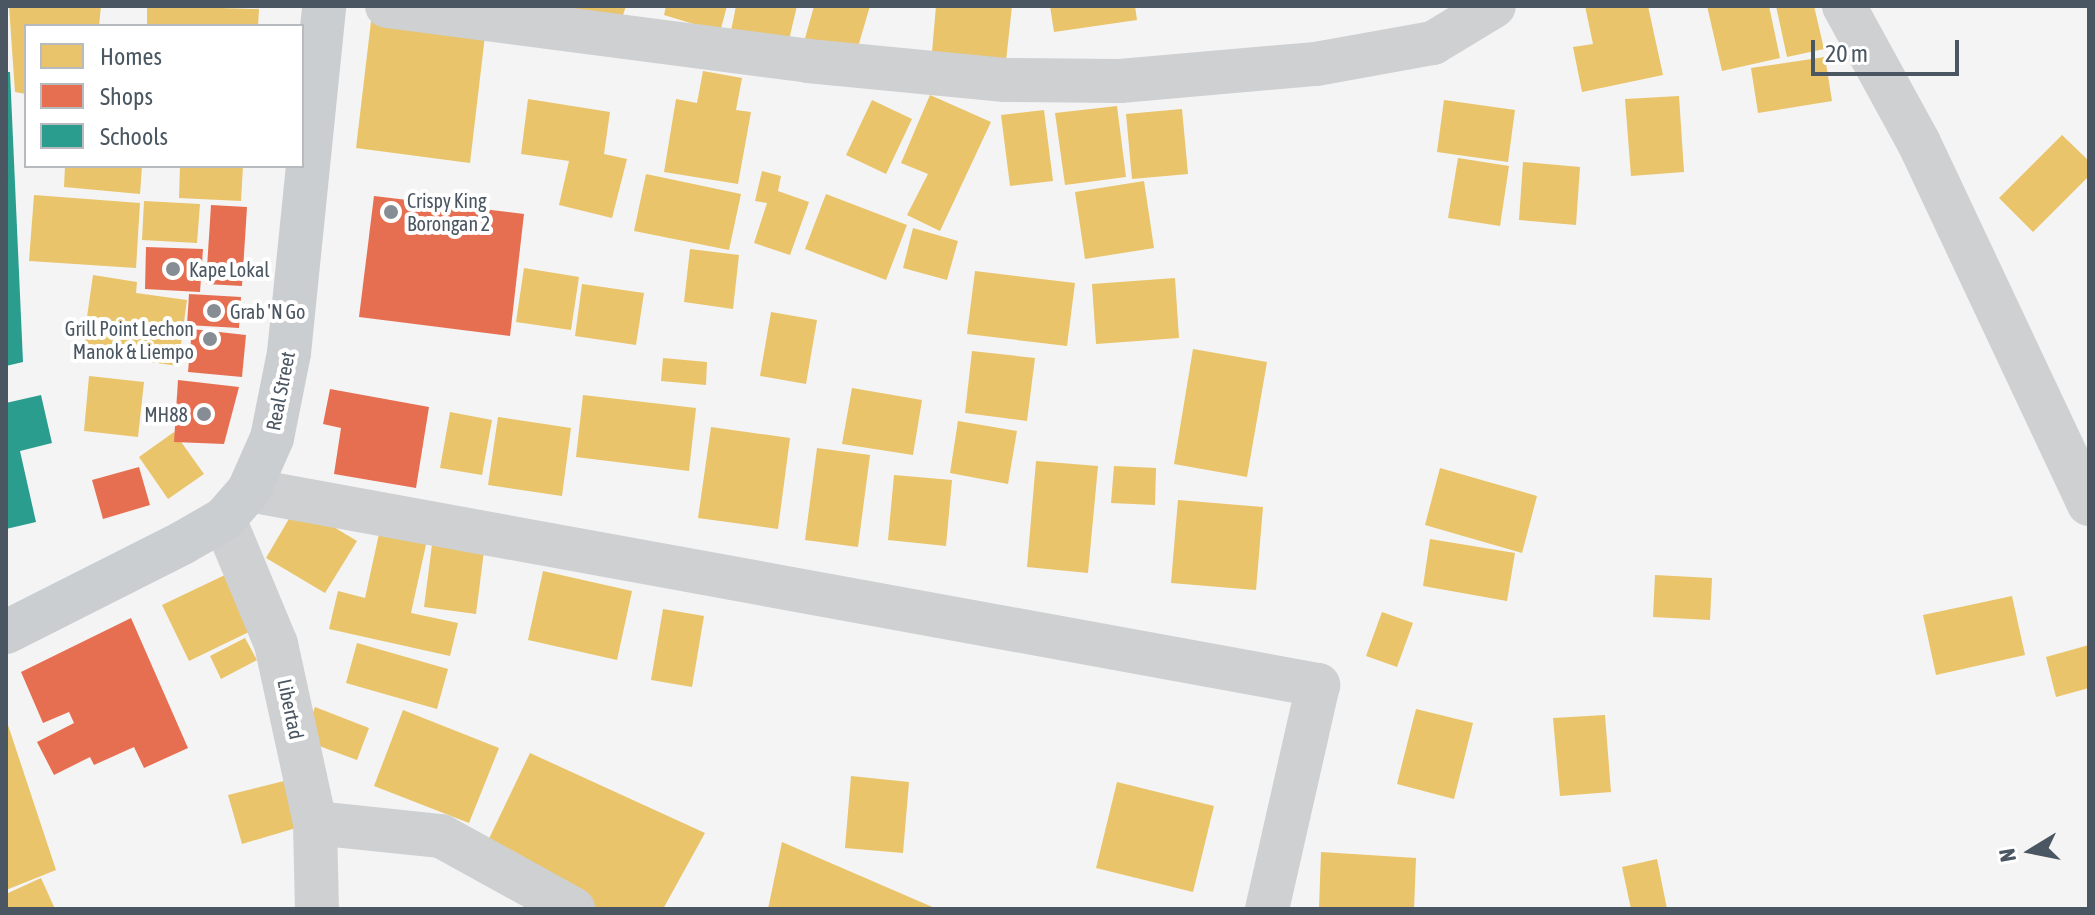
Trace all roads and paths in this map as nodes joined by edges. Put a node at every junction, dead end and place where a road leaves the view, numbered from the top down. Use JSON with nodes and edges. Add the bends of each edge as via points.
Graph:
{"nodes":[{"id":1,"x":324,"y":6,"type":"edge"},
{"id":2,"x":387,"y":6,"type":"edge"},
{"id":3,"x":1494,"y":6,"type":"edge"},
{"id":4,"x":1844,"y":6,"type":"edge"},
{"id":5,"x":236,"y":504,"type":"junction"},
{"id":6,"x":2089,"y":504,"type":"edge"},
{"id":7,"x":6,"y":632,"type":"edge"},
{"id":8,"x":315,"y":823,"type":"junction"},
{"id":9,"x":317,"y":909,"type":"edge"},
{"id":10,"x":573,"y":909,"type":"edge"},
{"id":11,"x":1267,"y":909,"type":"edge"}],
"edges":[{"from":1,"to":5,"type":"main road","name":"Real Street","via":[[289,353],[272,438]]},
{"from":2,"to":3,"type":"street","via":[[808,61],[1005,80],[1120,81],[1316,64],[1433,43]]},
{"from":4,"to":6,"type":"street","via":[[1919,143]]},
{"from":5,"to":7,"type":"main road","via":[[134,571]]},
{"from":5,"to":8,"type":"street","name":"Libertad","via":[[276,644]]},
{"from":5,"to":11,"type":"street","via":[[1318,685]]},
{"from":8,"to":9,"type":"street","name":"Libertad"},
{"from":8,"to":10,"type":"street","via":[[441,836]]}]}
